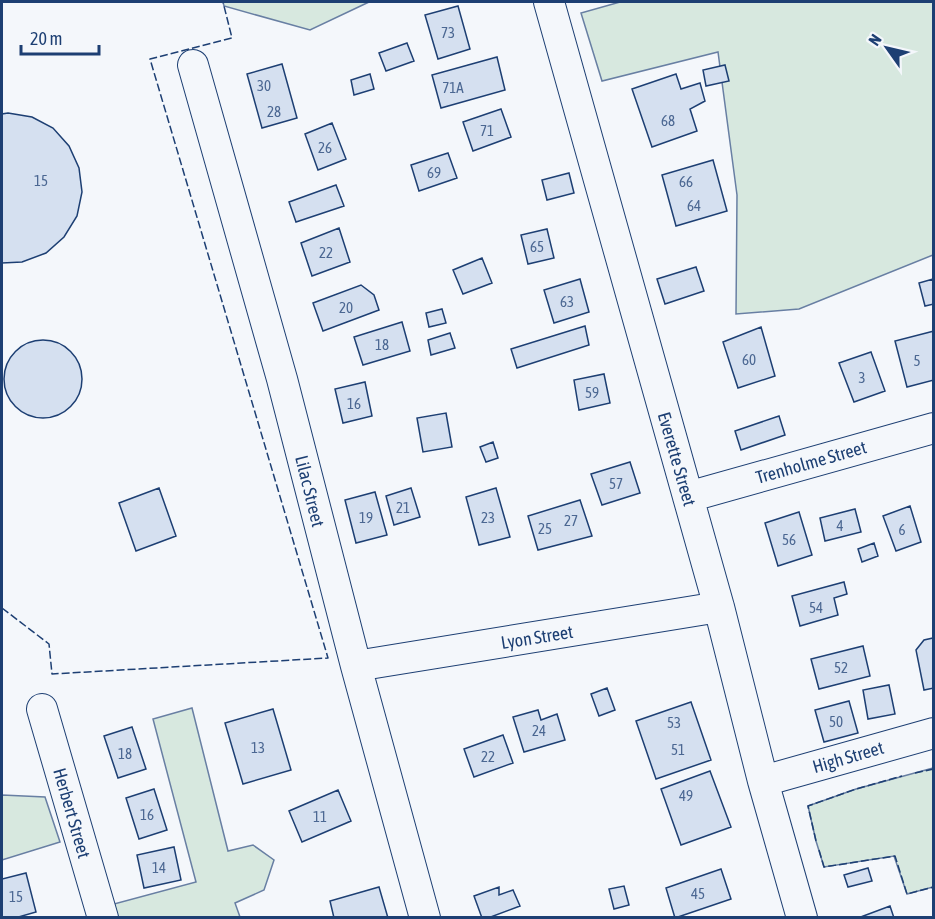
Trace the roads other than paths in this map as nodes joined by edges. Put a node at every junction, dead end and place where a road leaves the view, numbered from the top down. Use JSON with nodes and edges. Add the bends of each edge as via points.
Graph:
{"nodes":[{"id":1,"x":549,"y":2,"type":"edge"},
{"id":2,"x":193,"y":65,"type":"dead end"},
{"id":3,"x":933,"y":428,"type":"edge"},
{"id":4,"x":688,"y":497,"type":"junction"},
{"id":5,"x":719,"y":608,"type":"junction"},
{"id":6,"x":356,"y":666,"type":"junction"},
{"id":7,"x":42,"y":709,"type":"dead end"},
{"id":8,"x":933,"y":733,"type":"edge"},
{"id":9,"x":763,"y":781,"type":"junction"},
{"id":10,"x":103,"y":918,"type":"edge"},
{"id":11,"x":425,"y":918,"type":"edge"},
{"id":12,"x":802,"y":918,"type":"edge"}],
"edges":[{"from":1,"to":4,"type":"street","name":"Everette Street"},
{"from":2,"to":6,"type":"street","name":"Lilac Street","via":[[282,379]]},
{"from":3,"to":4,"type":"street","name":"Trenholme Street"},
{"from":4,"to":5,"type":"street","name":"Everette Street"},
{"from":5,"to":6,"type":"street","name":"Lyon Street"},
{"from":5,"to":9,"type":"street","name":"Everette Street"},
{"from":6,"to":11,"type":"street","name":"Lilac Street"},
{"from":7,"to":10,"type":"street","name":"Herbert Street"},
{"from":8,"to":9,"type":"street","name":"High Street"},
{"from":9,"to":12,"type":"street","name":"Everette Street"}]}
